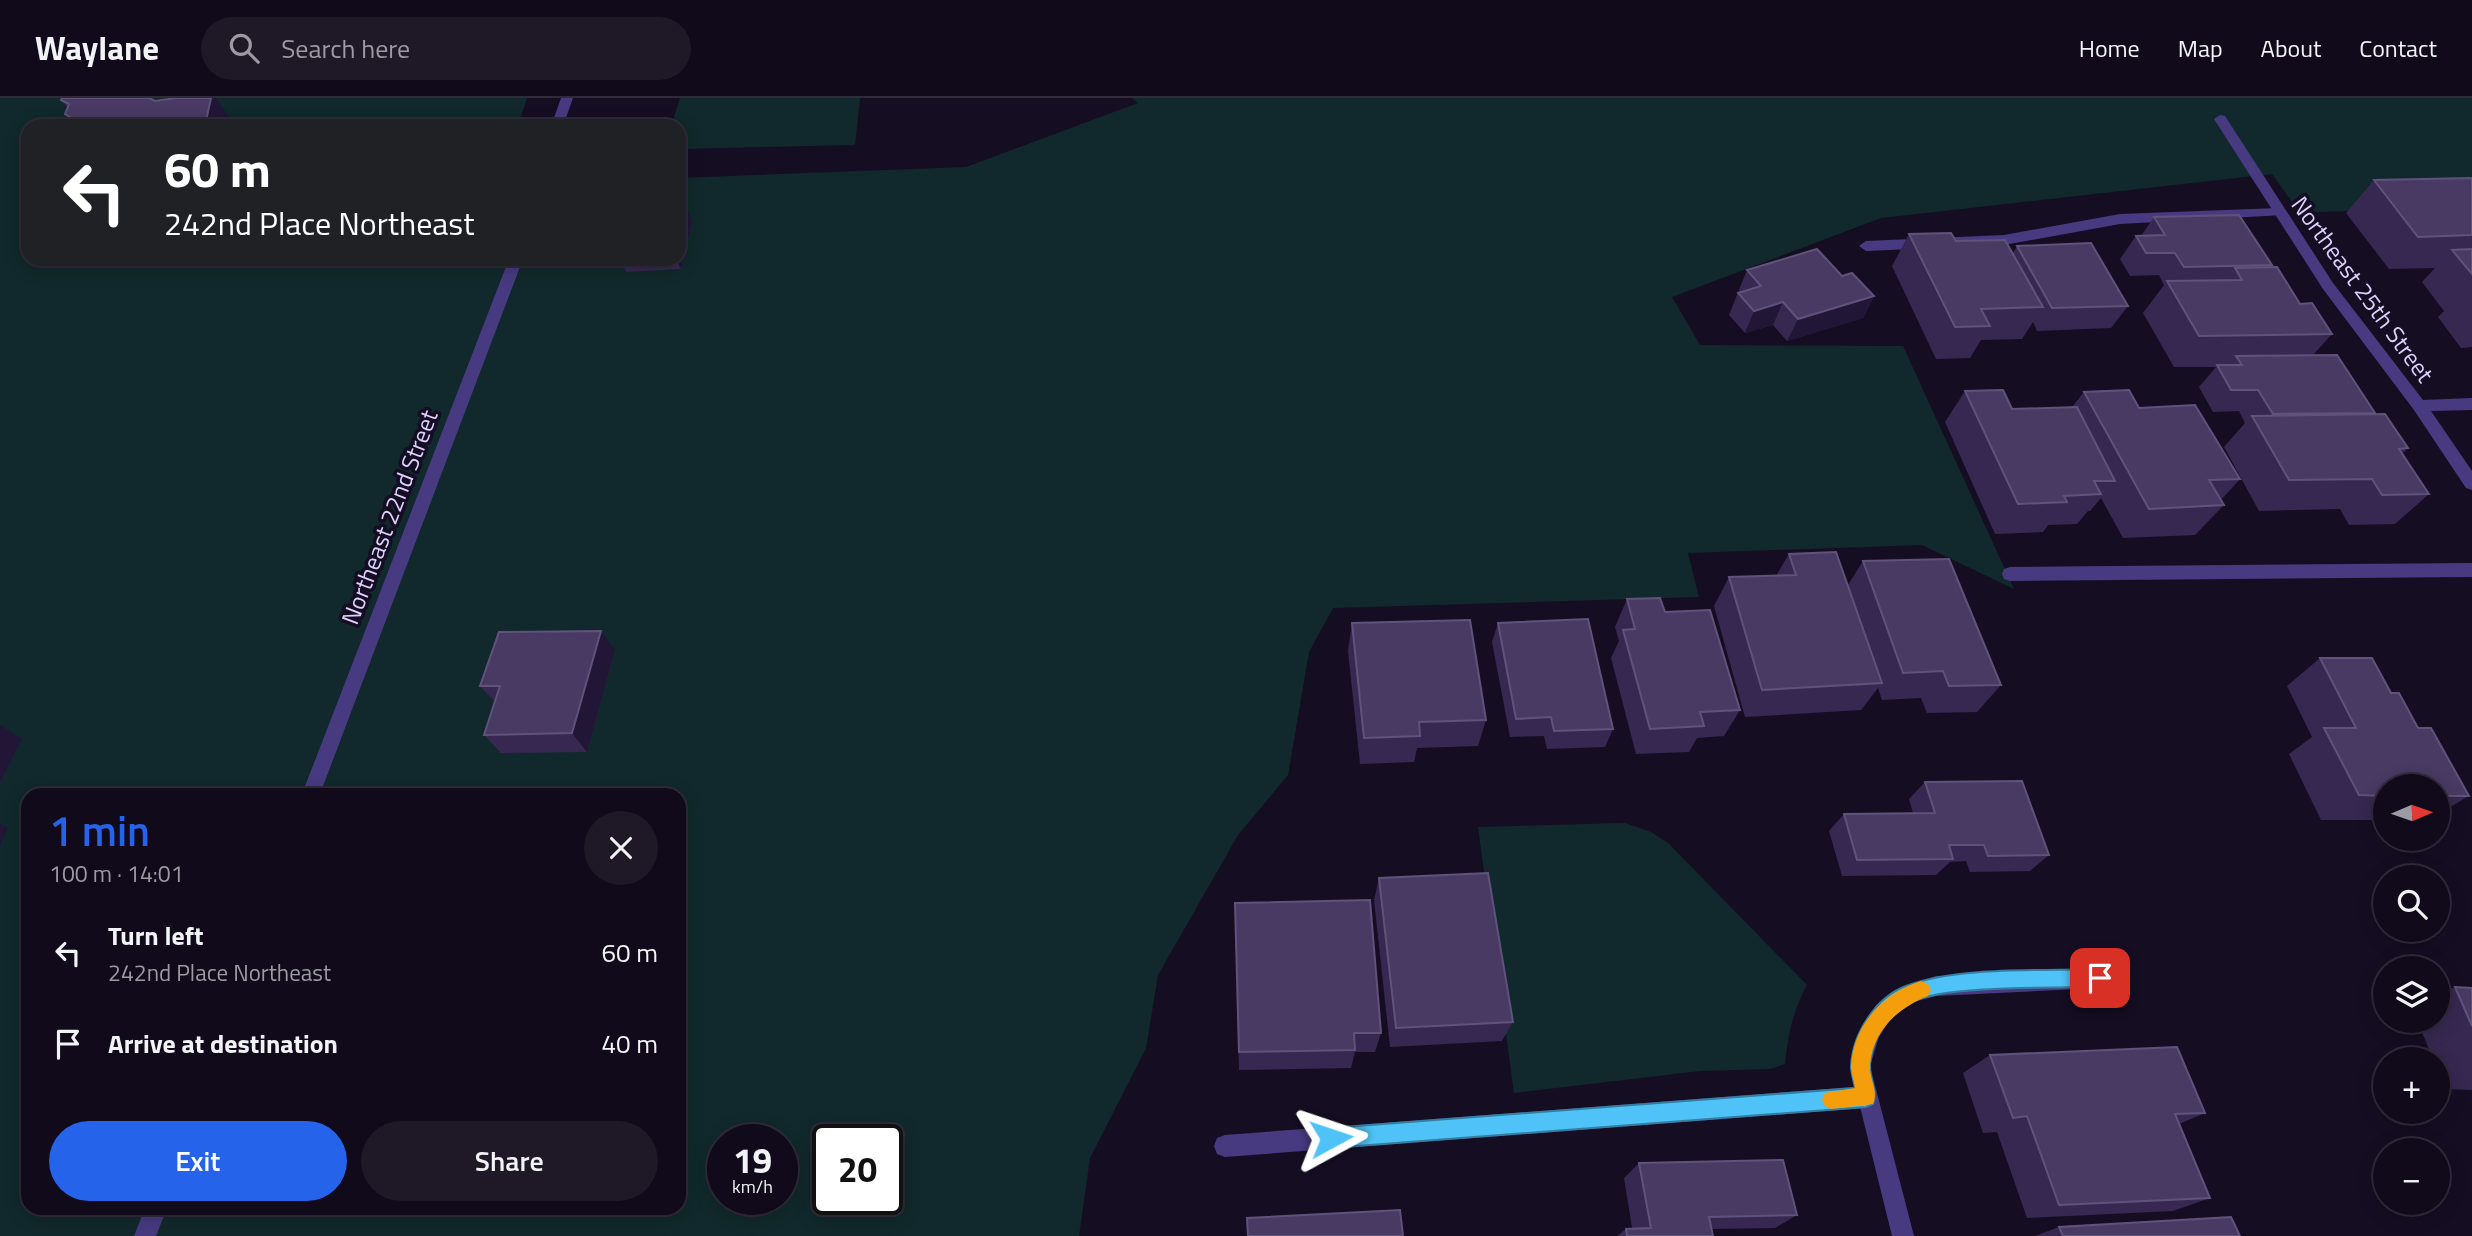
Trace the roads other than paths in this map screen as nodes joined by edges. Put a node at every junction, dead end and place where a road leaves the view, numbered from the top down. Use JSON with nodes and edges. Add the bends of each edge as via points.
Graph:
{"nodes":[{"id":1,"x":567,"y":98,"type":"edge"},
{"id":2,"x":560,"y":119,"type":"edge"},
{"id":3,"x":2220,"y":119,"type":"dead end"},
{"id":4,"x":2279,"y":212,"type":"junction"},
{"id":5,"x":1866,"y":246,"type":"dead end"},
{"id":6,"x":513,"y":266,"type":"edge"},
{"id":7,"x":2472,"y":404,"type":"edge"},
{"id":8,"x":2419,"y":406,"type":"junction"},
{"id":9,"x":2472,"y":484,"type":"edge"},
{"id":10,"x":2472,"y":570,"type":"edge"},
{"id":11,"x":2010,"y":575,"type":"dead end"},
{"id":12,"x":313,"y":788,"type":"edge"},
{"id":13,"x":2100,"y":978,"type":"dead end"},
{"id":14,"x":1866,"y":1097,"type":"junction"},
{"id":15,"x":1224,"y":1146,"type":"dead end"},
{"id":16,"x":153,"y":1215,"type":"edge"},
{"id":17,"x":145,"y":1236,"type":"edge"},
{"id":18,"x":1903,"y":1236,"type":"edge"}],
"edges":[{"from":1,"to":2,"type":"street"},
{"from":3,"to":4,"type":"street","name":"Northeast 25th Street"},
{"from":4,"to":5,"type":"street","via":[[2120,219],[2004,240]]},
{"from":4,"to":8,"type":"street","name":"Northeast 25th Street","via":[[2328,286]]},
{"from":6,"to":12,"type":"street","name":"Northeast 22nd Street"},
{"from":7,"to":8,"type":"street"},
{"from":8,"to":9,"type":"street","name":"Northeast 25th Street"},
{"from":10,"to":11,"type":"street"},
{"from":13,"to":14,"type":"street","via":[[1975,982],[1909,994],[1884,1011],[1870,1032],[1860,1066]]},
{"from":14,"to":15,"type":"street"},
{"from":14,"to":18,"type":"street"},
{"from":16,"to":17,"type":"street"}]}
